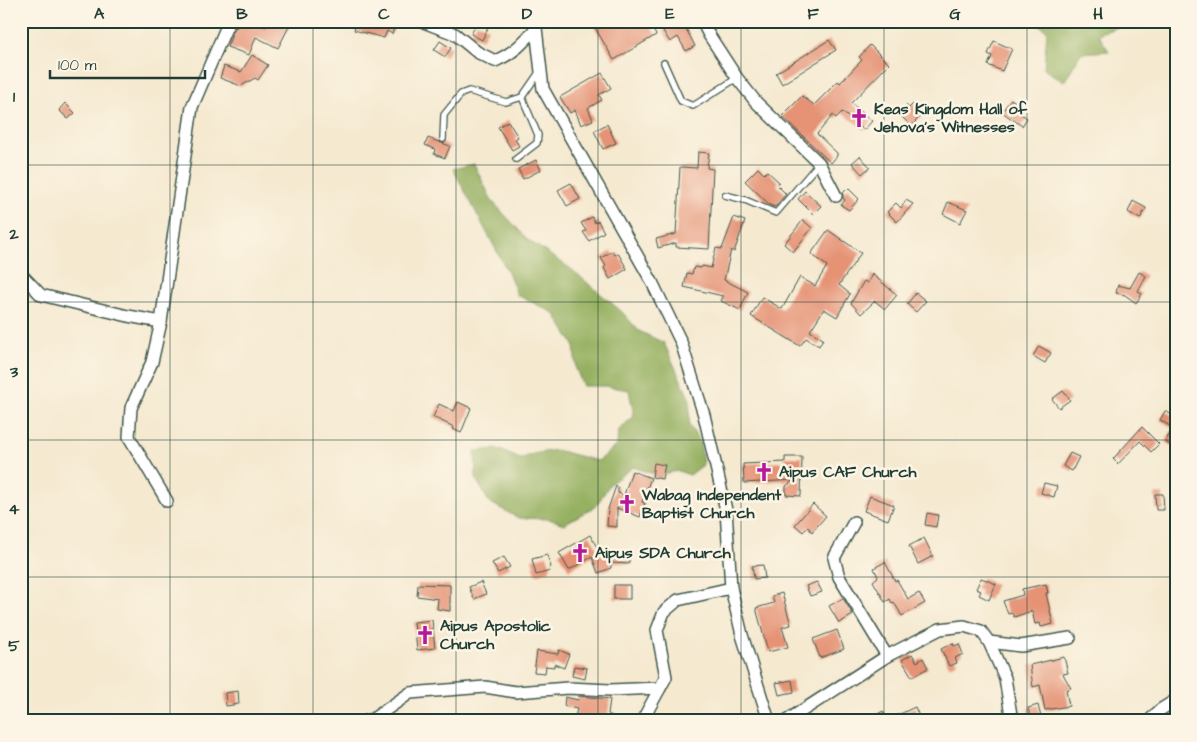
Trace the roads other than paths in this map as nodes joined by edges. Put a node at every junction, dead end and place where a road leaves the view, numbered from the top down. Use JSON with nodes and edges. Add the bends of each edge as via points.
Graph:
{"nodes":[{"id":1,"x":229,"y":21,"type":"edge"},
{"id":2,"x":421,"y":21,"type":"edge"},
{"id":3,"x":702,"y":21,"type":"edge"},
{"id":4,"x":537,"y":25,"type":"edge"},
{"id":5,"x":664,"y":63,"type":"dead end"},
{"id":6,"x":540,"y":71,"type":"junction"},
{"id":7,"x":737,"y":78,"type":"junction"},
{"id":8,"x":522,"y":97,"type":"junction"},
{"id":9,"x":442,"y":139,"type":"dead end"},
{"id":10,"x":516,"y":160,"type":"dead end"},
{"id":11,"x":819,"y":164,"type":"junction"},
{"id":12,"x":725,"y":195,"type":"dead end"},
{"id":13,"x":836,"y":196,"type":"dead end"},
{"id":14,"x":21,"y":274,"type":"edge"},
{"id":15,"x":161,"y":322,"type":"junction"},
{"id":16,"x":167,"y":502,"type":"dead end"},
{"id":17,"x":854,"y":522,"type":"dead end"},
{"id":18,"x":731,"y":588,"type":"junction"},
{"id":19,"x":1070,"y":638,"type":"dead end"},
{"id":20,"x":989,"y":642,"type":"junction"},
{"id":21,"x":887,"y":656,"type":"junction"},
{"id":22,"x":660,"y":688,"type":"junction"},
{"id":23,"x":1176,"y":700,"type":"edge"},
{"id":24,"x":366,"y":721,"type":"edge"},
{"id":25,"x":642,"y":721,"type":"edge"},
{"id":26,"x":769,"y":721,"type":"edge"},
{"id":27,"x":786,"y":721,"type":"edge"},
{"id":28,"x":1012,"y":721,"type":"edge"},
{"id":29,"x":1149,"y":721,"type":"edge"}],
"edges":[{"from":1,"to":15,"type":"street","via":[[192,107]]},
{"from":2,"to":4,"type":"street","via":[[455,34],[477,52],[495,61],[520,47]]},
{"from":3,"to":7,"type":"street"},
{"from":4,"to":6,"type":"street"},
{"from":5,"to":7,"type":"lane","via":[[681,101],[693,106]]},
{"from":6,"to":8,"type":"lane"},
{"from":6,"to":18,"type":"street","via":[[543,89],[651,280],[681,342],[704,415],[726,510]]},
{"from":7,"to":11,"type":"street","via":[[756,102]]},
{"from":8,"to":9,"type":"lane","via":[[506,102],[469,90],[461,94],[444,115]]},
{"from":8,"to":10,"type":"lane","via":[[538,135],[537,144]]},
{"from":11,"to":12,"type":"lane","via":[[776,214]]},
{"from":11,"to":13,"type":"street"},
{"from":14,"to":15,"type":"street","via":[[41,295]]},
{"from":15,"to":16,"type":"street","via":[[152,362],[131,408],[129,437]]},
{"from":17,"to":21,"type":"street","via":[[834,558],[839,576]]},
{"from":18,"to":22,"type":"street","via":[[678,600],[664,612],[657,630],[666,677]]},
{"from":18,"to":26,"type":"street"},
{"from":19,"to":20,"type":"street","via":[[1021,646]]},
{"from":20,"to":21,"type":"street","via":[[981,631],[964,626],[940,629]]},
{"from":20,"to":28,"type":"street","via":[[1005,678]]},
{"from":21,"to":27,"type":"street"},
{"from":22,"to":24,"type":"street","via":[[568,688],[516,692],[485,687],[410,693]]},
{"from":22,"to":25,"type":"street"},
{"from":23,"to":29,"type":"street"}]}
